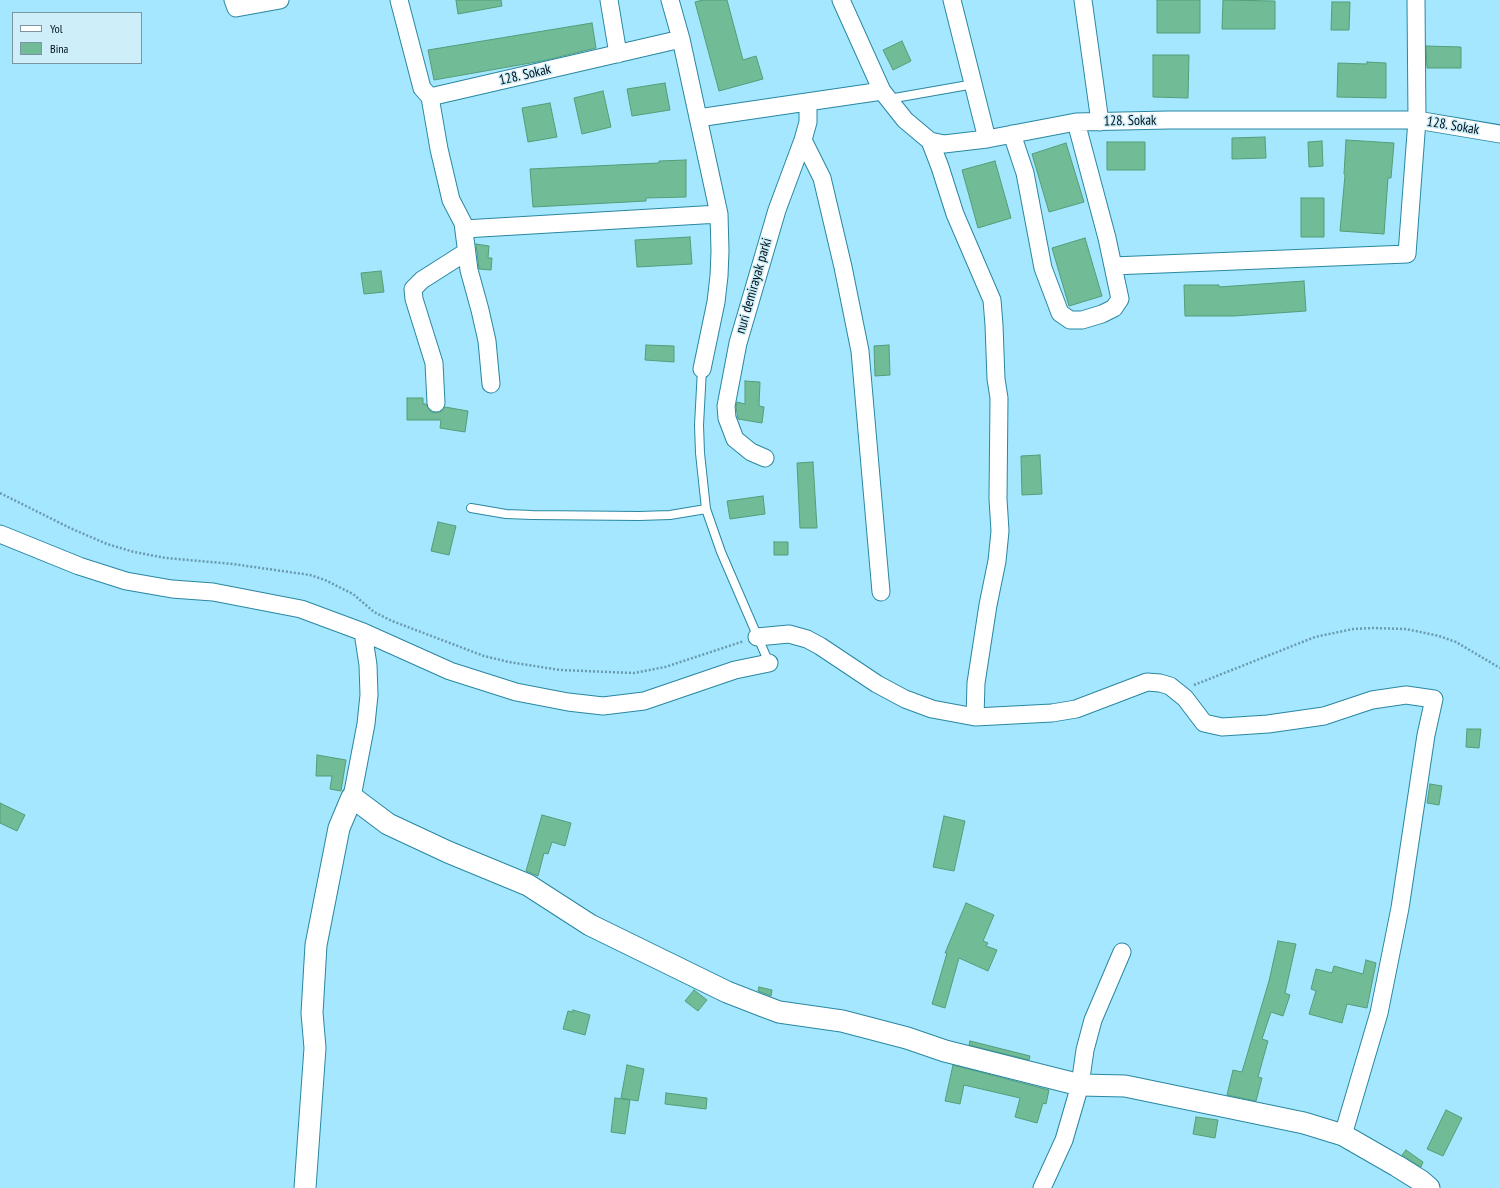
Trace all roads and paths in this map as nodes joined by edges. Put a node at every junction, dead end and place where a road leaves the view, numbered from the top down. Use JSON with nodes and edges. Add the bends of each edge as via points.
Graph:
{"nodes":[{"id":1,"x":233,"y":0,"type":"edge"},
{"id":2,"x":280,"y":0,"type":"edge"},
{"id":3,"x":399,"y":0,"type":"edge"},
{"id":4,"x":609,"y":0,"type":"edge"},
{"id":5,"x":670,"y":0,"type":"edge"},
{"id":6,"x":841,"y":0,"type":"edge"},
{"id":7,"x":952,"y":0,"type":"edge"},
{"id":8,"x":1083,"y":0,"type":"edge"},
{"id":9,"x":1416,"y":0,"type":"edge"},
{"id":10,"x":681,"y":39,"type":"junction"},
{"id":11,"x":618,"y":54,"type":"junction"},
{"id":12,"x":974,"y":84,"type":"junction"},
{"id":13,"x":886,"y":95,"type":"junction"},
{"id":14,"x":430,"y":97,"type":"junction"},
{"id":15,"x":808,"y":102,"type":"junction"},
{"id":16,"x":698,"y":118,"type":"junction"},
{"id":17,"x":1417,"y":120,"type":"junction"},
{"id":18,"x":1076,"y":122,"type":"junction"},
{"id":19,"x":1100,"y":122,"type":"junction"},
{"id":20,"x":1012,"y":134,"type":"junction"},
{"id":21,"x":1500,"y":134,"type":"edge"},
{"id":22,"x":987,"y":139,"type":"junction"},
{"id":23,"x":803,"y":140,"type":"junction"},
{"id":24,"x":930,"y":141,"type":"junction"},
{"id":25,"x":719,"y":214,"type":"junction"},
{"id":26,"x":464,"y":228,"type":"junction"},
{"id":27,"x":466,"y":252,"type":"junction"},
{"id":28,"x":1113,"y":266,"type":"junction"},
{"id":29,"x":702,"y":370,"type":"joint"},
{"id":30,"x":491,"y":384,"type":"dead end"},
{"id":31,"x":436,"y":403,"type":"dead end"},
{"id":32,"x":764,"y":458,"type":"dead end"},
{"id":33,"x":0,"y":493,"type":"edge"},
{"id":34,"x":471,"y":508,"type":"dead end"},
{"id":35,"x":706,"y":509,"type":"junction"},
{"id":36,"x":0,"y":534,"type":"edge"},
{"id":37,"x":881,"y":592,"type":"dead end"},
{"id":38,"x":364,"y":632,"type":"junction"},
{"id":39,"x":758,"y":637,"type":"junction"},
{"id":40,"x":769,"y":663,"type":"joint"},
{"id":41,"x":1500,"y":668,"type":"edge"},
{"id":42,"x":1179,"y":692,"type":"junction"},
{"id":43,"x":975,"y":717,"type":"junction"},
{"id":44,"x":352,"y":797,"type":"junction"},
{"id":45,"x":1122,"y":952,"type":"dead end"},
{"id":46,"x":1080,"y":1085,"type":"junction"},
{"id":47,"x":1343,"y":1135,"type":"junction"},
{"id":48,"x":305,"y":1188,"type":"edge"},
{"id":49,"x":1042,"y":1188,"type":"edge"},
{"id":50,"x":1428,"y":1188,"type":"edge"}],
"edges":[{"from":1,"to":2,"type":"street","via":[[236,8]]},
{"from":3,"to":14,"type":"street","via":[[422,88]]},
{"from":4,"to":11,"type":"street"},
{"from":5,"to":10,"type":"street"},
{"from":6,"to":13,"type":"street"},
{"from":7,"to":12,"type":"street"},
{"from":8,"to":19,"type":"street"},
{"from":9,"to":17,"type":"street"},
{"from":10,"to":11,"type":"street","name":"128. Sokak"},
{"from":10,"to":16,"type":"street"},
{"from":11,"to":14,"type":"street","name":"128. Sokak"},
{"from":12,"to":13,"type":"lane"},
{"from":12,"to":22,"type":"street"},
{"from":13,"to":15,"type":"street"},
{"from":13,"to":24,"type":"street","via":[[905,120]]},
{"from":14,"to":26,"type":"street","via":[[438,149],[451,200]]},
{"from":15,"to":16,"type":"street"},
{"from":15,"to":23,"type":"street","name":"nuri demirayak parki","via":[[808,122]]},
{"from":16,"to":25,"type":"street"},
{"from":17,"to":19,"type":"street","name":"128. Sokak"},
{"from":17,"to":21,"type":"street","name":"128. Sokak"},
{"from":17,"to":28,"type":"street","via":[[1407,254]]},
{"from":18,"to":19,"type":"street","name":"128. Sokak"},
{"from":18,"to":20,"type":"street","name":"128. Sokak"},
{"from":18,"to":28,"type":"street"},
{"from":20,"to":22,"type":"street","name":"128. Sokak"},
{"from":20,"to":28,"type":"street","via":[[1025,173],[1043,268],[1060,313],[1070,320],[1082,320],[1114,308],[1120,299]]},
{"from":22,"to":24,"type":"street","name":"128. Sokak","via":[[944,144]]},
{"from":23,"to":32,"type":"street","name":"nuri demirayak parki","via":[[777,210],[738,343],[726,406],[727,418],[735,439],[751,452]]},
{"from":23,"to":37,"type":"street","via":[[822,178],[860,351]]},
{"from":24,"to":43,"type":"street","via":[[955,214],[992,300],[994,325],[999,398],[1000,531],[998,561],[976,682]]},
{"from":25,"to":26,"type":"street"},
{"from":25,"to":29,"type":"street","via":[[719,276]]},
{"from":26,"to":27,"type":"street"},
{"from":27,"to":30,"type":"street","via":[[468,270],[487,341]]},
{"from":27,"to":31,"type":"street","via":[[422,280],[413,289],[434,363]]},
{"from":29,"to":35,"type":"lane","via":[[700,453]]},
{"from":33,"to":39,"type":"path","via":[[70,528],[134,552],[302,574],[325,580],[352,594],[374,612],[392,621],[484,656],[528,666],[585,672],[634,673],[665,667]]},
{"from":34,"to":35,"type":"lane","via":[[532,516],[670,515]]},
{"from":35,"to":39,"type":"lane","via":[[721,552]]},
{"from":36,"to":38,"type":"street","via":[[120,580],[277,603],[330,618]]},
{"from":38,"to":40,"type":"street","via":[[457,674],[516,692],[603,706],[644,701],[735,670]]},
{"from":38,"to":44,"type":"street","via":[[369,681],[368,710]]},
{"from":39,"to":40,"type":"lane"},
{"from":39,"to":43,"type":"street","via":[[789,634],[807,639],[905,699],[932,709]]},
{"from":41,"to":42,"type":"path","via":[[1456,642],[1439,636],[1406,629],[1353,630],[1296,643]]},
{"from":42,"to":43,"type":"street","via":[[1160,683],[1147,682],[1076,709],[1052,713]]},
{"from":42,"to":47,"type":"street","via":[[1204,723],[1222,727],[1324,716],[1372,700],[1406,695],[1434,699],[1426,735],[1400,908],[1370,1048]]},
{"from":44,"to":46,"type":"street","via":[[388,824],[528,885],[590,925],[727,992],[779,1012],[842,1021],[953,1053]]},
{"from":44,"to":48,"type":"street","via":[[339,828],[316,945],[312,1012],[315,1048]]},
{"from":45,"to":46,"type":"street","via":[[1093,1020]]},
{"from":46,"to":47,"type":"street","via":[[1125,1086],[1243,1108],[1304,1122]]},
{"from":46,"to":49,"type":"street","via":[[1064,1140]]},
{"from":47,"to":50,"type":"street","via":[[1397,1166]]}]}
